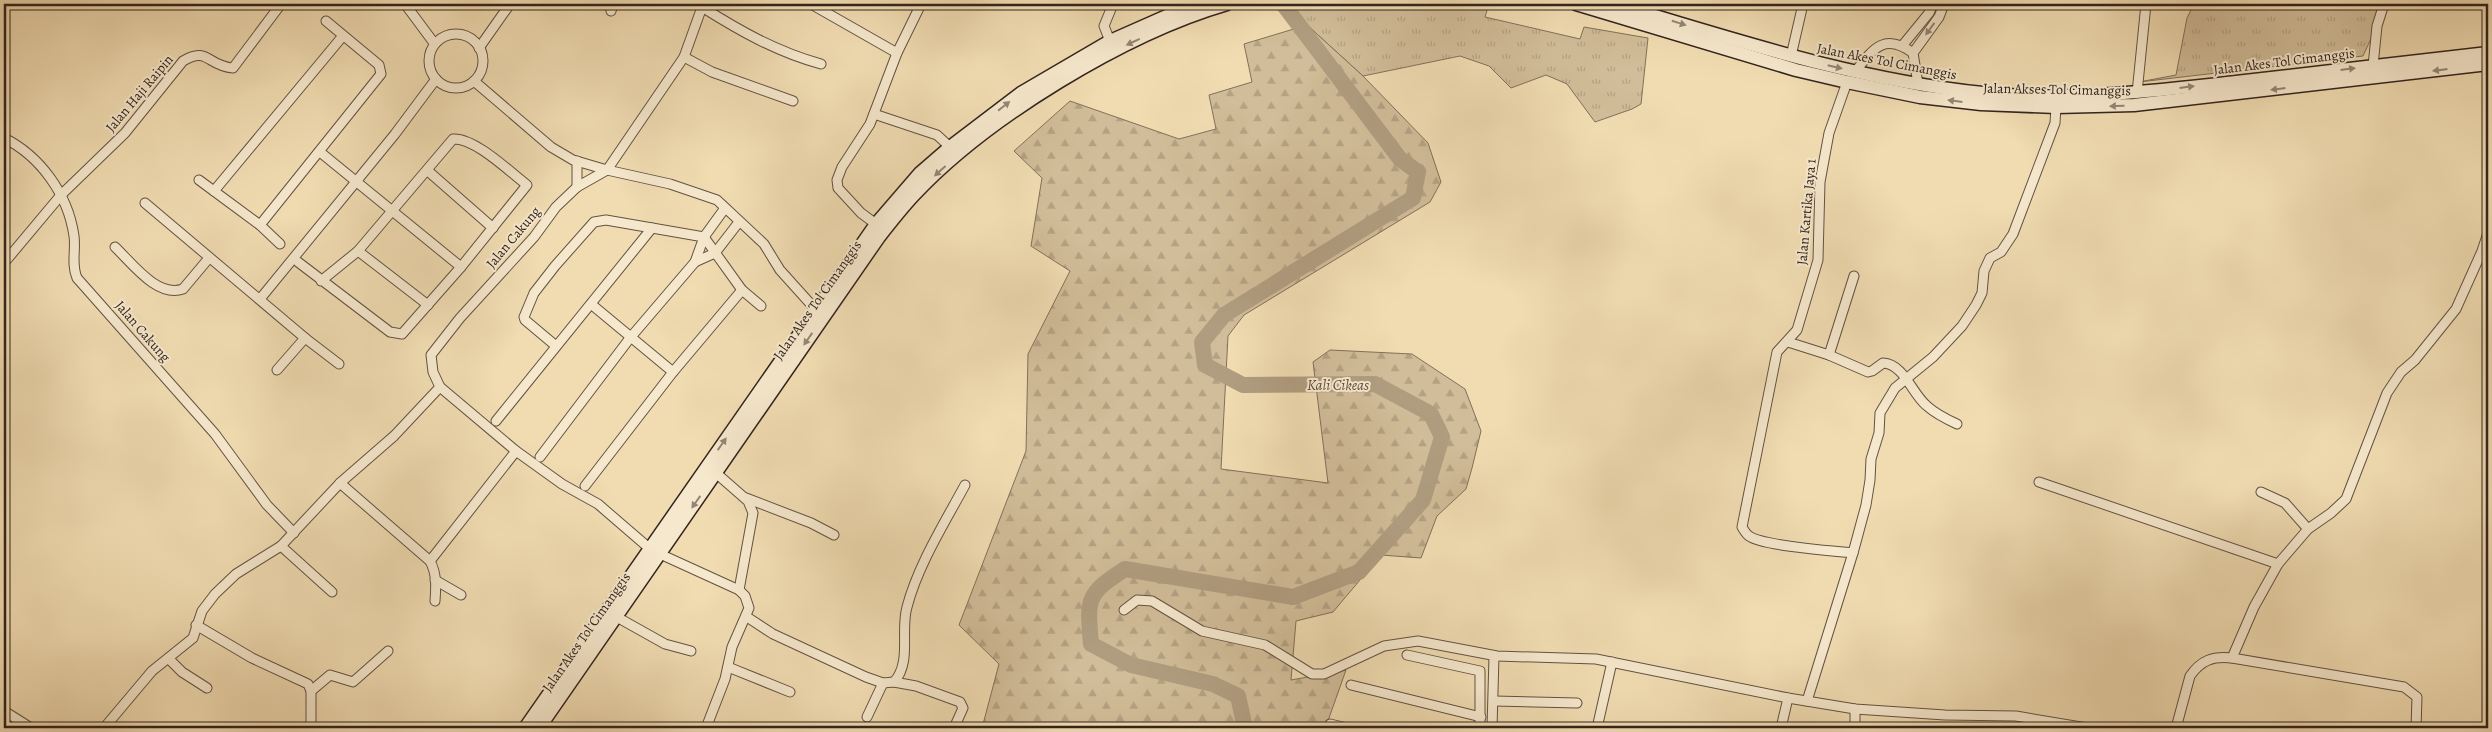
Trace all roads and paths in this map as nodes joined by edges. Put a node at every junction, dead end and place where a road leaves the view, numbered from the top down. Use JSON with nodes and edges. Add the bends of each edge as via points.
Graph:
{"nodes":[{"id":1,"x":282,"y":4,"type":"edge"},
{"id":2,"x":405,"y":4,"type":"edge"},
{"id":3,"x":510,"y":4,"type":"edge"},
{"id":4,"x":811,"y":4,"type":"edge"},
{"id":5,"x":921,"y":4,"type":"edge"},
{"id":6,"x":1114,"y":4,"type":"edge"},
{"id":7,"x":1194,"y":4,"type":"edge"},
{"id":8,"x":1226,"y":4,"type":"edge"},
{"id":9,"x":1576,"y":4,"type":"edge"},
{"id":10,"x":1615,"y":4,"type":"edge"},
{"id":11,"x":1803,"y":4,"type":"edge"},
{"id":12,"x":1933,"y":4,"type":"edge"},
{"id":13,"x":1944,"y":4,"type":"edge"},
{"id":14,"x":2146,"y":4,"type":"edge"},
{"id":15,"x":2384,"y":4,"type":"edge"},
{"id":16,"x":700,"y":5,"type":"edge"},
{"id":17,"x":326,"y":22,"type":"dead end"},
{"id":18,"x":342,"y":37,"type":"junction"},
{"id":19,"x":1110,"y":41,"type":"junction"},
{"id":20,"x":434,"y":43,"type":"junction"},
{"id":21,"x":1902,"y":46,"type":"junction"},
{"id":22,"x":479,"y":48,"type":"junction"},
{"id":23,"x":897,"y":53,"type":"junction"},
{"id":24,"x":1913,"y":53,"type":"junction"},
{"id":25,"x":2488,"y":53,"type":"edge"},
{"id":26,"x":684,"y":57,"type":"junction"},
{"id":27,"x":1796,"y":62,"type":"junction"},
{"id":28,"x":821,"y":64,"type":"dead end"},
{"id":29,"x":2488,"y":64,"type":"edge"},
{"id":30,"x":2374,"y":66,"type":"junction"},
{"id":31,"x":1851,"y":77,"type":"junction"},
{"id":32,"x":436,"y":79,"type":"junction"},
{"id":33,"x":474,"y":81,"type":"junction"},
{"id":34,"x":1918,"y":84,"type":"junction"},
{"id":35,"x":2137,"y":93,"type":"junction"},
{"id":36,"x":793,"y":101,"type":"dead end"},
{"id":37,"x":2056,"y":102,"type":"junction"},
{"id":38,"x":874,"y":114,"type":"junction"},
{"id":39,"x":4,"y":138,"type":"edge"},
{"id":40,"x":959,"y":145,"type":"junction"},
{"id":41,"x":320,"y":152,"type":"junction"},
{"id":42,"x":577,"y":161,"type":"junction"},
{"id":43,"x":607,"y":170,"type":"junction"},
{"id":44,"x":428,"y":171,"type":"junction"},
{"id":45,"x":199,"y":180,"type":"dead end"},
{"id":46,"x":357,"y":181,"type":"junction"},
{"id":47,"x":577,"y":187,"type":"junction"},
{"id":48,"x":214,"y":191,"type":"junction"},
{"id":49,"x":61,"y":195,"type":"junction"},
{"id":50,"x":145,"y":203,"type":"dead end"},
{"id":51,"x":725,"y":208,"type":"junction"},
{"id":52,"x":394,"y":210,"type":"junction"},
{"id":53,"x":739,"y":222,"type":"junction"},
{"id":54,"x":876,"y":224,"type":"junction"},
{"id":55,"x":260,"y":226,"type":"junction"},
{"id":56,"x":494,"y":228,"type":"junction"},
{"id":57,"x":652,"y":228,"type":"junction"},
{"id":58,"x":2488,"y":233,"type":"edge"},
{"id":59,"x":704,"y":236,"type":"junction"},
{"id":60,"x":280,"y":244,"type":"dead end"},
{"id":61,"x":115,"y":247,"type":"dead end"},
{"id":62,"x":358,"y":251,"type":"junction"},
{"id":63,"x":715,"y":253,"type":"junction"},
{"id":64,"x":209,"y":258,"type":"junction"},
{"id":65,"x":298,"y":262,"type":"dead end"},
{"id":66,"x":695,"y":262,"type":"junction"},
{"id":67,"x":4,"y":263,"type":"edge"},
{"id":68,"x":462,"y":267,"type":"junction"},
{"id":69,"x":1854,"y":276,"type":"dead end"},
{"id":70,"x":321,"y":281,"type":"junction"},
{"id":71,"x":742,"y":290,"type":"junction"},
{"id":72,"x":260,"y":300,"type":"junction"},
{"id":73,"x":428,"y":304,"type":"junction"},
{"id":74,"x":591,"y":304,"type":"junction"},
{"id":75,"x":761,"y":306,"type":"dead end"},
{"id":76,"x":816,"y":310,"type":"junction"},
{"id":77,"x":305,"y":338,"type":"junction"},
{"id":78,"x":630,"y":338,"type":"junction"},
{"id":79,"x":1788,"y":342,"type":"junction"},
{"id":80,"x":556,"y":346,"type":"junction"},
{"id":81,"x":1829,"y":355,"type":"junction"},
{"id":82,"x":340,"y":364,"type":"dead end"},
{"id":83,"x":277,"y":370,"type":"dead end"},
{"id":84,"x":673,"y":372,"type":"junction"},
{"id":85,"x":1906,"y":377,"type":"junction"},
{"id":86,"x":440,"y":387,"type":"junction"},
{"id":87,"x":496,"y":421,"type":"dead end"},
{"id":88,"x":1957,"y":424,"type":"dead end"},
{"id":89,"x":516,"y":451,"type":"junction"},
{"id":90,"x":540,"y":456,"type":"dead end"},
{"id":91,"x":716,"y":473,"type":"junction"},
{"id":92,"x":2040,"y":482,"type":"dead end"},
{"id":93,"x":340,"y":483,"type":"junction"},
{"id":94,"x":965,"y":485,"type":"dead end"},
{"id":95,"x":585,"y":486,"type":"dead end"},
{"id":96,"x":2261,"y":492,"type":"dead end"},
{"id":97,"x":744,"y":497,"type":"junction"},
{"id":98,"x":2308,"y":529,"type":"junction"},
{"id":99,"x":294,"y":533,"type":"junction"},
{"id":100,"x":834,"y":535,"type":"dead end"},
{"id":101,"x":281,"y":546,"type":"junction"},
{"id":102,"x":654,"y":551,"type":"junction"},
{"id":103,"x":1853,"y":553,"type":"junction"},
{"id":104,"x":430,"y":561,"type":"junction"},
{"id":105,"x":2278,"y":564,"type":"junction"},
{"id":106,"x":436,"y":580,"type":"junction"},
{"id":107,"x":739,"y":590,"type":"junction"},
{"id":108,"x":332,"y":592,"type":"dead end"},
{"id":109,"x":461,"y":595,"type":"dead end"},
{"id":110,"x":434,"y":601,"type":"dead end"},
{"id":111,"x":1124,"y":610,"type":"dead end"},
{"id":112,"x":616,"y":616,"type":"junction"},
{"id":113,"x":747,"y":618,"type":"junction"},
{"id":114,"x":196,"y":625,"type":"junction"},
{"id":115,"x":388,"y":650,"type":"dead end"},
{"id":116,"x":690,"y":651,"type":"dead end"},
{"id":117,"x":1407,"y":655,"type":"dead end"},
{"id":118,"x":1494,"y":656,"type":"junction"},
{"id":119,"x":2232,"y":658,"type":"junction"},
{"id":120,"x":169,"y":659,"type":"junction"},
{"id":121,"x":1612,"y":662,"type":"junction"},
{"id":122,"x":728,"y":667,"type":"junction"},
{"id":123,"x":894,"y":682,"type":"junction"},
{"id":124,"x":883,"y":683,"type":"junction"},
{"id":125,"x":1351,"y":685,"type":"dead end"},
{"id":126,"x":207,"y":688,"type":"dead end"},
{"id":127,"x":311,"y":691,"type":"junction"},
{"id":128,"x":790,"y":692,"type":"dead end"},
{"id":129,"x":1788,"y":698,"type":"junction"},
{"id":130,"x":1494,"y":701,"type":"junction"},
{"id":131,"x":1807,"y":701,"type":"junction"},
{"id":132,"x":1576,"y":703,"type":"dead end"},
{"id":133,"x":1855,"y":709,"type":"junction"},
{"id":134,"x":4,"y":711,"type":"edge"},
{"id":135,"x":867,"y":717,"type":"dead end"},
{"id":136,"x":1481,"y":717,"type":"junction"},
{"id":137,"x":1330,"y":724,"type":"dead end"},
{"id":138,"x":30,"y":728,"type":"edge"},
{"id":139,"x":104,"y":728,"type":"edge"},
{"id":140,"x":311,"y":728,"type":"edge"},
{"id":141,"x":525,"y":728,"type":"edge"},
{"id":142,"x":539,"y":728,"type":"edge"},
{"id":143,"x":706,"y":728,"type":"edge"},
{"id":144,"x":954,"y":728,"type":"edge"},
{"id":145,"x":1347,"y":728,"type":"edge"},
{"id":146,"x":1480,"y":728,"type":"edge"},
{"id":147,"x":1492,"y":728,"type":"edge"},
{"id":148,"x":1596,"y":728,"type":"edge"},
{"id":149,"x":1780,"y":728,"type":"edge"},
{"id":150,"x":1855,"y":728,"type":"edge"},
{"id":151,"x":2087,"y":728,"type":"edge"},
{"id":152,"x":2176,"y":728,"type":"edge"},
{"id":153,"x":2416,"y":728,"type":"edge"}],
"edges":[{"from":1,"to":49,"type":"street","name":"Jalan Haji Raipin","via":[[233,68],[221,67],[195,54],[183,61],[125,133]]},
{"from":2,"to":20,"type":"street"},
{"from":3,"to":22,"type":"street"},
{"from":4,"to":23,"type":"street"},
{"from":5,"to":23,"type":"street"},
{"from":6,"to":19,"type":"street","via":[[1104,26]]},
{"from":7,"to":19,"type":"main road","name":"Jalan Akes Tol Cimanggis"},
{"from":8,"to":40,"type":"main road","name":"Jalan Akes Tol Cimanggis","one_way":true,"via":[[1162,28],[1114,51]]},
{"from":9,"to":27,"type":"main road","name":"Jalan Akses Tol Cimanggis"},
{"from":10,"to":27,"type":"main road","one_way":true},
{"from":11,"to":27,"type":"street"},
{"from":12,"to":21,"type":"street"},
{"from":13,"to":24,"type":"street","one_way":true},
{"from":14,"to":35,"type":"street"},
{"from":15,"to":30,"type":"street","via":[[2377,26]]},
{"from":16,"to":26,"type":"street"},
{"from":16,"to":28,"type":"street","via":[[780,52]]},
{"from":17,"to":18,"type":"street"},
{"from":18,"to":41,"type":"street","via":[[379,65],[381,74]]},
{"from":18,"to":48,"type":"street"},
{"from":40,"to":19,"type":"main road","name":"Jalan Akes Tol Cimanggis","one_way":true,"via":[[1021,93]]},
{"from":20,"to":22,"type":"street","via":[[448,36],[460,35],[471,39]]},
{"from":20,"to":32,"type":"street","via":[[429,60],[430,70]]},
{"from":21,"to":24,"type":"street"},
{"from":21,"to":31,"type":"street","via":[[1878,45]]},
{"from":22,"to":33,"type":"street","via":[[483,59],[481,71]]},
{"from":23,"to":38,"type":"street"},
{"from":24,"to":34,"type":"street"},
{"from":25,"to":30,"type":"main road","name":"Jalan Akes Tol Cimanggis"},
{"from":26,"to":36,"type":"street","via":[[712,72]]},
{"from":26,"to":43,"type":"street"},
{"from":27,"to":31,"type":"main road","name":"Jalan Akses Tol Cimanggis"},
{"from":29,"to":37,"type":"main road","name":"Jalan Akses Tol Cimanggis","one_way":true,"via":[[2134,105]]},
{"from":35,"to":30,"type":"main road","name":"Jalan Akes Tol Cimanggis","one_way":true},
{"from":31,"to":34,"type":"main road","name":"Jalan Akes Tol Cimanggis"},
{"from":37,"to":31,"type":"main road","name":"Jalan Akses Tol Cimanggis","one_way":true,"via":[[1982,104],[1937,99]]},
{"from":31,"to":79,"type":"street","name":"Jalan Kartika Jaya 1","via":[[1829,133],[1820,182],[1818,260],[1797,330]]},
{"from":32,"to":33,"type":"street","via":[[444,86],[455,88],[465,87]]},
{"from":32,"to":46,"type":"street"},
{"from":33,"to":42,"type":"street","via":[[551,148]]},
{"from":34,"to":37,"type":"main road","name":"Jalan Akes Tol Cimanggis"},
{"from":35,"to":37,"type":"main road","name":"Jalan Akes Tol Cimanggis"},
{"from":37,"to":85,"type":"street","via":[[2055,123],[2013,234],[2001,252],[1990,258],[1976,305],[1962,326],[1933,357]]},
{"from":38,"to":40,"type":"street"},
{"from":38,"to":54,"type":"street","via":[[837,180],[838,188]]},
{"from":39,"to":49,"type":"street","name":"Jalan Cakung","via":[[21,146],[46,172]]},
{"from":40,"to":54,"type":"main road","name":"Jalan Akes Tol Cimanggis","via":[[920,174]]},
{"from":40,"to":91,"type":"main road","name":"Jalan Akes Tol Cimanggis","one_way":true,"via":[[879,237]]},
{"from":41,"to":46,"type":"street"},
{"from":41,"to":55,"type":"street"},
{"from":42,"to":43,"type":"street"},
{"from":42,"to":47,"type":"street"},
{"from":43,"to":47,"type":"street","name":"Jalan Cakung"},
{"from":43,"to":51,"type":"street","via":[[706,195]]},
{"from":44,"to":52,"type":"street"},
{"from":44,"to":56,"type":"street"},
{"from":44,"to":56,"type":"street","via":[[453,139],[461,138],[527,185]]},
{"from":45,"to":48,"type":"street"},
{"from":46,"to":52,"type":"street"},
{"from":46,"to":72,"type":"street"},
{"from":47,"to":86,"type":"street","name":"Jalan Cakung","via":[[556,207],[534,237],[431,355],[433,372]]},
{"from":48,"to":55,"type":"street"},
{"from":49,"to":67,"type":"street"},
{"from":49,"to":99,"type":"street","name":"Jalan Cakung","via":[[74,236],[73,270],[77,278],[215,434],[267,505]]},
{"from":50,"to":64,"type":"street"},
{"from":51,"to":53,"type":"street"},
{"from":51,"to":59,"type":"street"},
{"from":52,"to":62,"type":"street"},
{"from":52,"to":68,"type":"street"},
{"from":53,"to":63,"type":"street"},
{"from":53,"to":76,"type":"street","via":[[764,244],[780,270]]},
{"from":54,"to":76,"type":"main road","name":"Jalan Akes Tol Cimanggis"},
{"from":55,"to":60,"type":"street"},
{"from":56,"to":68,"type":"street"},
{"from":57,"to":59,"type":"street"},
{"from":57,"to":74,"type":"street"},
{"from":57,"to":80,"type":"street","via":[[606,220],[594,222],[555,266],[534,293],[524,317]]},
{"from":58,"to":98,"type":"street","via":[[2456,309],[2416,360],[2400,372],[2387,392],[2346,499]]},
{"from":59,"to":63,"type":"street"},
{"from":59,"to":66,"type":"street"},
{"from":61,"to":64,"type":"street","via":[[158,286],[173,291],[183,289]]},
{"from":62,"to":70,"type":"street"},
{"from":62,"to":73,"type":"street"},
{"from":63,"to":66,"type":"street"},
{"from":63,"to":71,"type":"street"},
{"from":64,"to":72,"type":"street"},
{"from":65,"to":70,"type":"street"},
{"from":66,"to":78,"type":"street"},
{"from":68,"to":73,"type":"street"},
{"from":69,"to":81,"type":"street"},
{"from":70,"to":73,"type":"street","via":[[390,332],[398,334],[405,332]]},
{"from":71,"to":75,"type":"street"},
{"from":71,"to":84,"type":"street"},
{"from":72,"to":77,"type":"street"},
{"from":74,"to":78,"type":"street"},
{"from":74,"to":80,"type":"street"},
{"from":102,"to":76,"type":"main road","name":"Jalan Akes Tol Cimanggis","one_way":true},
{"from":77,"to":82,"type":"street"},
{"from":77,"to":83,"type":"street"},
{"from":78,"to":84,"type":"street"},
{"from":78,"to":90,"type":"street"},
{"from":79,"to":81,"type":"street"},
{"from":79,"to":103,"type":"street","name":"Jalan Kartika Jaya 1","via":[[1777,352],[1742,527],[1755,539]]},
{"from":80,"to":87,"type":"street"},
{"from":81,"to":85,"type":"street","via":[[1868,372],[1886,362]]},
{"from":84,"to":95,"type":"street"},
{"from":85,"to":88,"type":"street","via":[[1925,405]]},
{"from":85,"to":103,"type":"street","via":[[1880,413],[1866,504]]},
{"from":86,"to":89,"type":"street"},
{"from":86,"to":93,"type":"street","via":[[394,436]]},
{"from":89,"to":102,"type":"street","via":[[562,484],[598,504]]},
{"from":89,"to":104,"type":"street"},
{"from":91,"to":97,"type":"street"},
{"from":91,"to":102,"type":"main road","name":"Jalan Akes Tol Cimanggis","one_way":true},
{"from":92,"to":105,"type":"street"},
{"from":93,"to":99,"type":"street"},
{"from":93,"to":104,"type":"street"},
{"from":94,"to":123,"type":"street","via":[[910,596],[906,610],[903,664]]},
{"from":96,"to":98,"type":"street","via":[[2284,503]]},
{"from":97,"to":100,"type":"street"},
{"from":97,"to":107,"type":"street","via":[[751,504],[753,516]]},
{"from":98,"to":105,"type":"street"},
{"from":99,"to":101,"type":"street"},
{"from":101,"to":108,"type":"street"},
{"from":101,"to":114,"type":"street","via":[[236,574],[215,594]]},
{"from":102,"to":107,"type":"street"},
{"from":102,"to":112,"type":"main road","name":"Jalan Akes Tol Cimanggis"},
{"from":102,"to":141,"type":"main road","name":"Jalan Akes Tol Cimanggis"},
{"from":103,"to":131,"type":"street"},
{"from":104,"to":106,"type":"street"},
{"from":105,"to":119,"type":"street","via":[[2254,607]]},
{"from":106,"to":109,"type":"street"},
{"from":106,"to":110,"type":"street"},
{"from":107,"to":113,"type":"street","via":[[749,604]]},
{"from":111,"to":118,"type":"street","via":[[1137,600],[1152,601],[1202,631],[1265,645],[1312,674],[1324,674],[1384,646],[1404,641]]},
{"from":112,"to":116,"type":"street","via":[[665,644]]},
{"from":112,"to":142,"type":"main road","name":"Jalan Akes Tol Cimanggis"},
{"from":113,"to":122,"type":"street","via":[[734,641]]},
{"from":113,"to":124,"type":"street","via":[[780,637]]},
{"from":114,"to":120,"type":"street","via":[[193,638]]},
{"from":114,"to":127,"type":"street","via":[[252,658],[308,684]]},
{"from":115,"to":127,"type":"street","via":[[353,682],[330,676]]},
{"from":117,"to":136,"type":"street","via":[[1480,671]]},
{"from":118,"to":121,"type":"street"},
{"from":118,"to":130,"type":"street"},
{"from":119,"to":152,"type":"street","via":[[2214,657],[2194,670]]},
{"from":119,"to":153,"type":"street","via":[[2404,687],[2416,697]]},
{"from":120,"to":126,"type":"street"},
{"from":120,"to":139,"type":"street","via":[[152,672]]},
{"from":121,"to":129,"type":"street"},
{"from":121,"to":148,"type":"street"},
{"from":122,"to":128,"type":"street"},
{"from":122,"to":143,"type":"street"},
{"from":123,"to":124,"type":"street"},
{"from":123,"to":144,"type":"street","via":[[916,686],[960,702],[963,708]]},
{"from":124,"to":135,"type":"street"},
{"from":125,"to":136,"type":"street"},
{"from":127,"to":140,"type":"street"},
{"from":129,"to":131,"type":"street"},
{"from":129,"to":149,"type":"street"},
{"from":130,"to":132,"type":"street"},
{"from":130,"to":147,"type":"street"},
{"from":131,"to":133,"type":"street"},
{"from":133,"to":150,"type":"street"},
{"from":133,"to":151,"type":"street","via":[[2016,716]]},
{"from":134,"to":138,"type":"street"},
{"from":136,"to":146,"type":"street"},
{"from":137,"to":145,"type":"street"}]}
